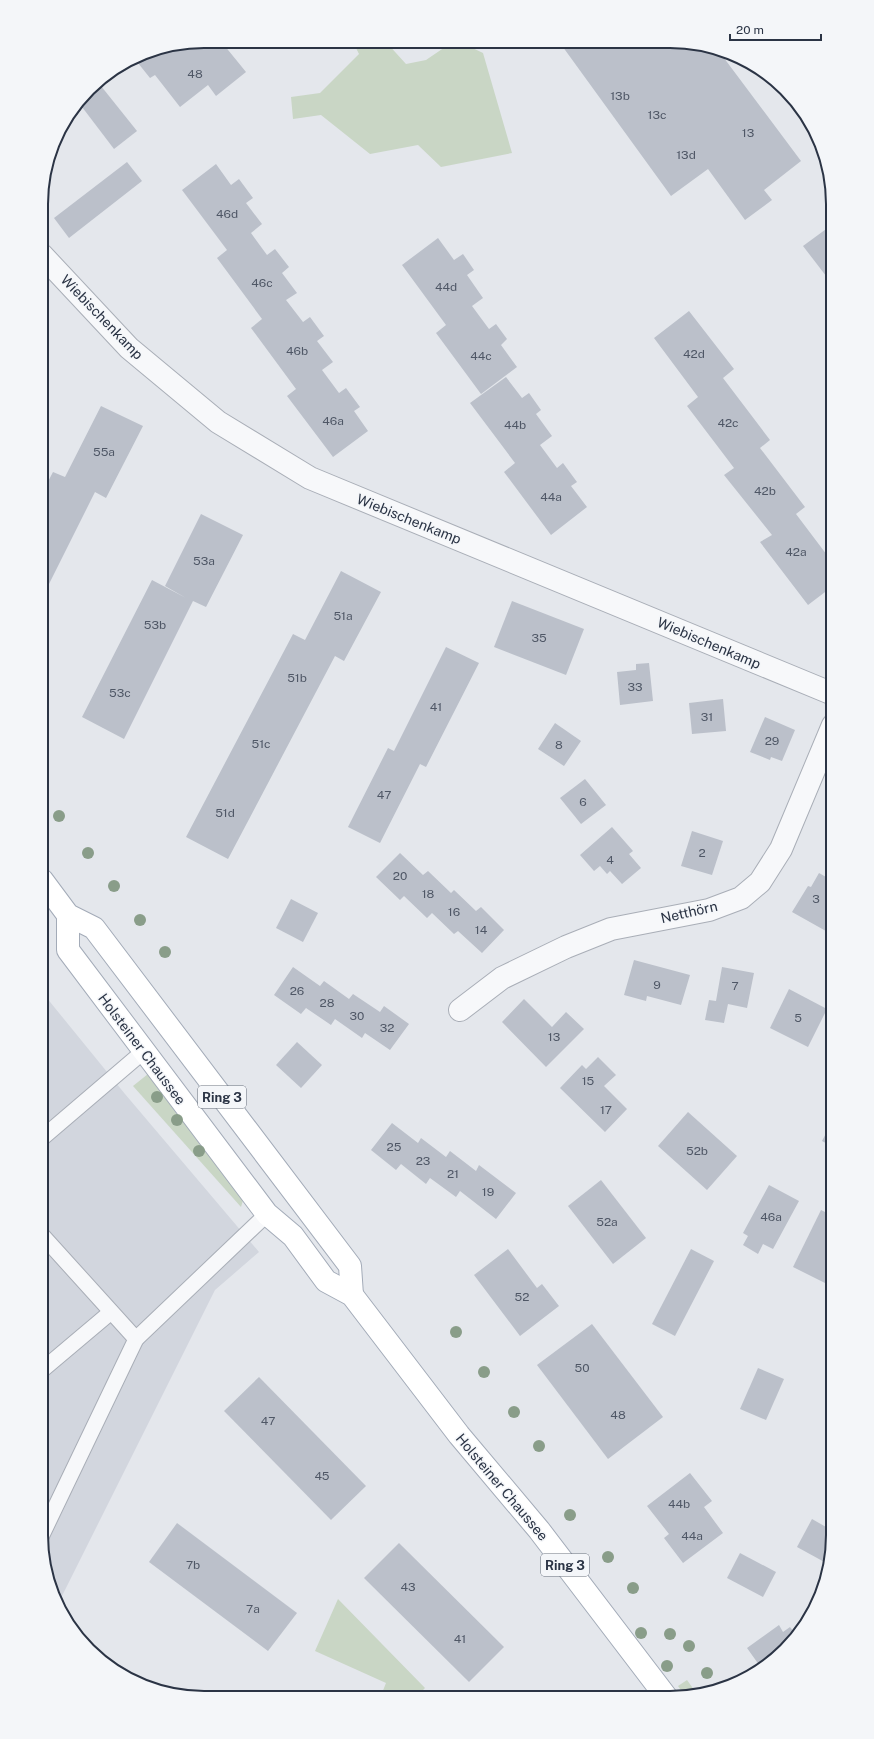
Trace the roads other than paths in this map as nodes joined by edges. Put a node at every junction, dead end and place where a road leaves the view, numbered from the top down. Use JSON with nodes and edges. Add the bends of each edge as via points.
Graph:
{"nodes":[{"id":1,"x":48,"y":261,"type":"edge"},
{"id":2,"x":826,"y":691,"type":"edge"},
{"id":3,"x":826,"y":742,"type":"edge"},
{"id":4,"x":48,"y":888,"type":"edge"},
{"id":5,"x":68,"y":916,"type":"junction"},
{"id":6,"x":460,"y":1010,"type":"dead end"},
{"id":7,"x":144,"y":1051,"type":"junction"},
{"id":8,"x":48,"y":1133,"type":"edge"},
{"id":9,"x":267,"y":1214,"type":"junction"},
{"id":10,"x":48,"y":1242,"type":"edge"},
{"id":11,"x":352,"y":1295,"type":"junction"},
{"id":12,"x":111,"y":1312,"type":"junction"},
{"id":13,"x":136,"y":1340,"type":"junction"},
{"id":14,"x":48,"y":1365,"type":"edge"},
{"id":15,"x":48,"y":1522,"type":"edge"},
{"id":16,"x":662,"y":1691,"type":"edge"}],
"edges":[{"from":1,"to":2,"type":"street","name":"Wiebischenkamp","via":[[129,348],[218,422],[310,478]]},
{"from":3,"to":6,"type":"street","name":"Netthörn","via":[[781,848],[760,882],[741,898],[709,910],[611,929],[566,947],[502,978]]},
{"from":4,"to":5,"type":"main road","number":"Ring 3"},
{"from":5,"to":7,"type":"main road","name":"Holsteiner Chaussee","number":"Ring 3","via":[[68,950]]},
{"from":5,"to":11,"type":"main road","number":"Ring 3","via":[[94,928],[350,1266]]},
{"from":7,"to":8,"type":"lane"},
{"from":7,"to":9,"type":"main road","name":"Holsteiner Chaussee","number":"Ring 3"},
{"from":9,"to":11,"type":"main road","name":"Holsteiner Chaussee","number":"Ring 3","via":[[294,1236],[326,1280]]},
{"from":9,"to":13,"type":"lane"},
{"from":10,"to":12,"type":"lane"},
{"from":11,"to":16,"type":"main road","name":"Holsteiner Chaussee","number":"Ring 3","via":[[459,1435],[539,1530]]},
{"from":12,"to":13,"type":"lane"},
{"from":12,"to":14,"type":"lane"},
{"from":13,"to":15,"type":"lane"}]}
